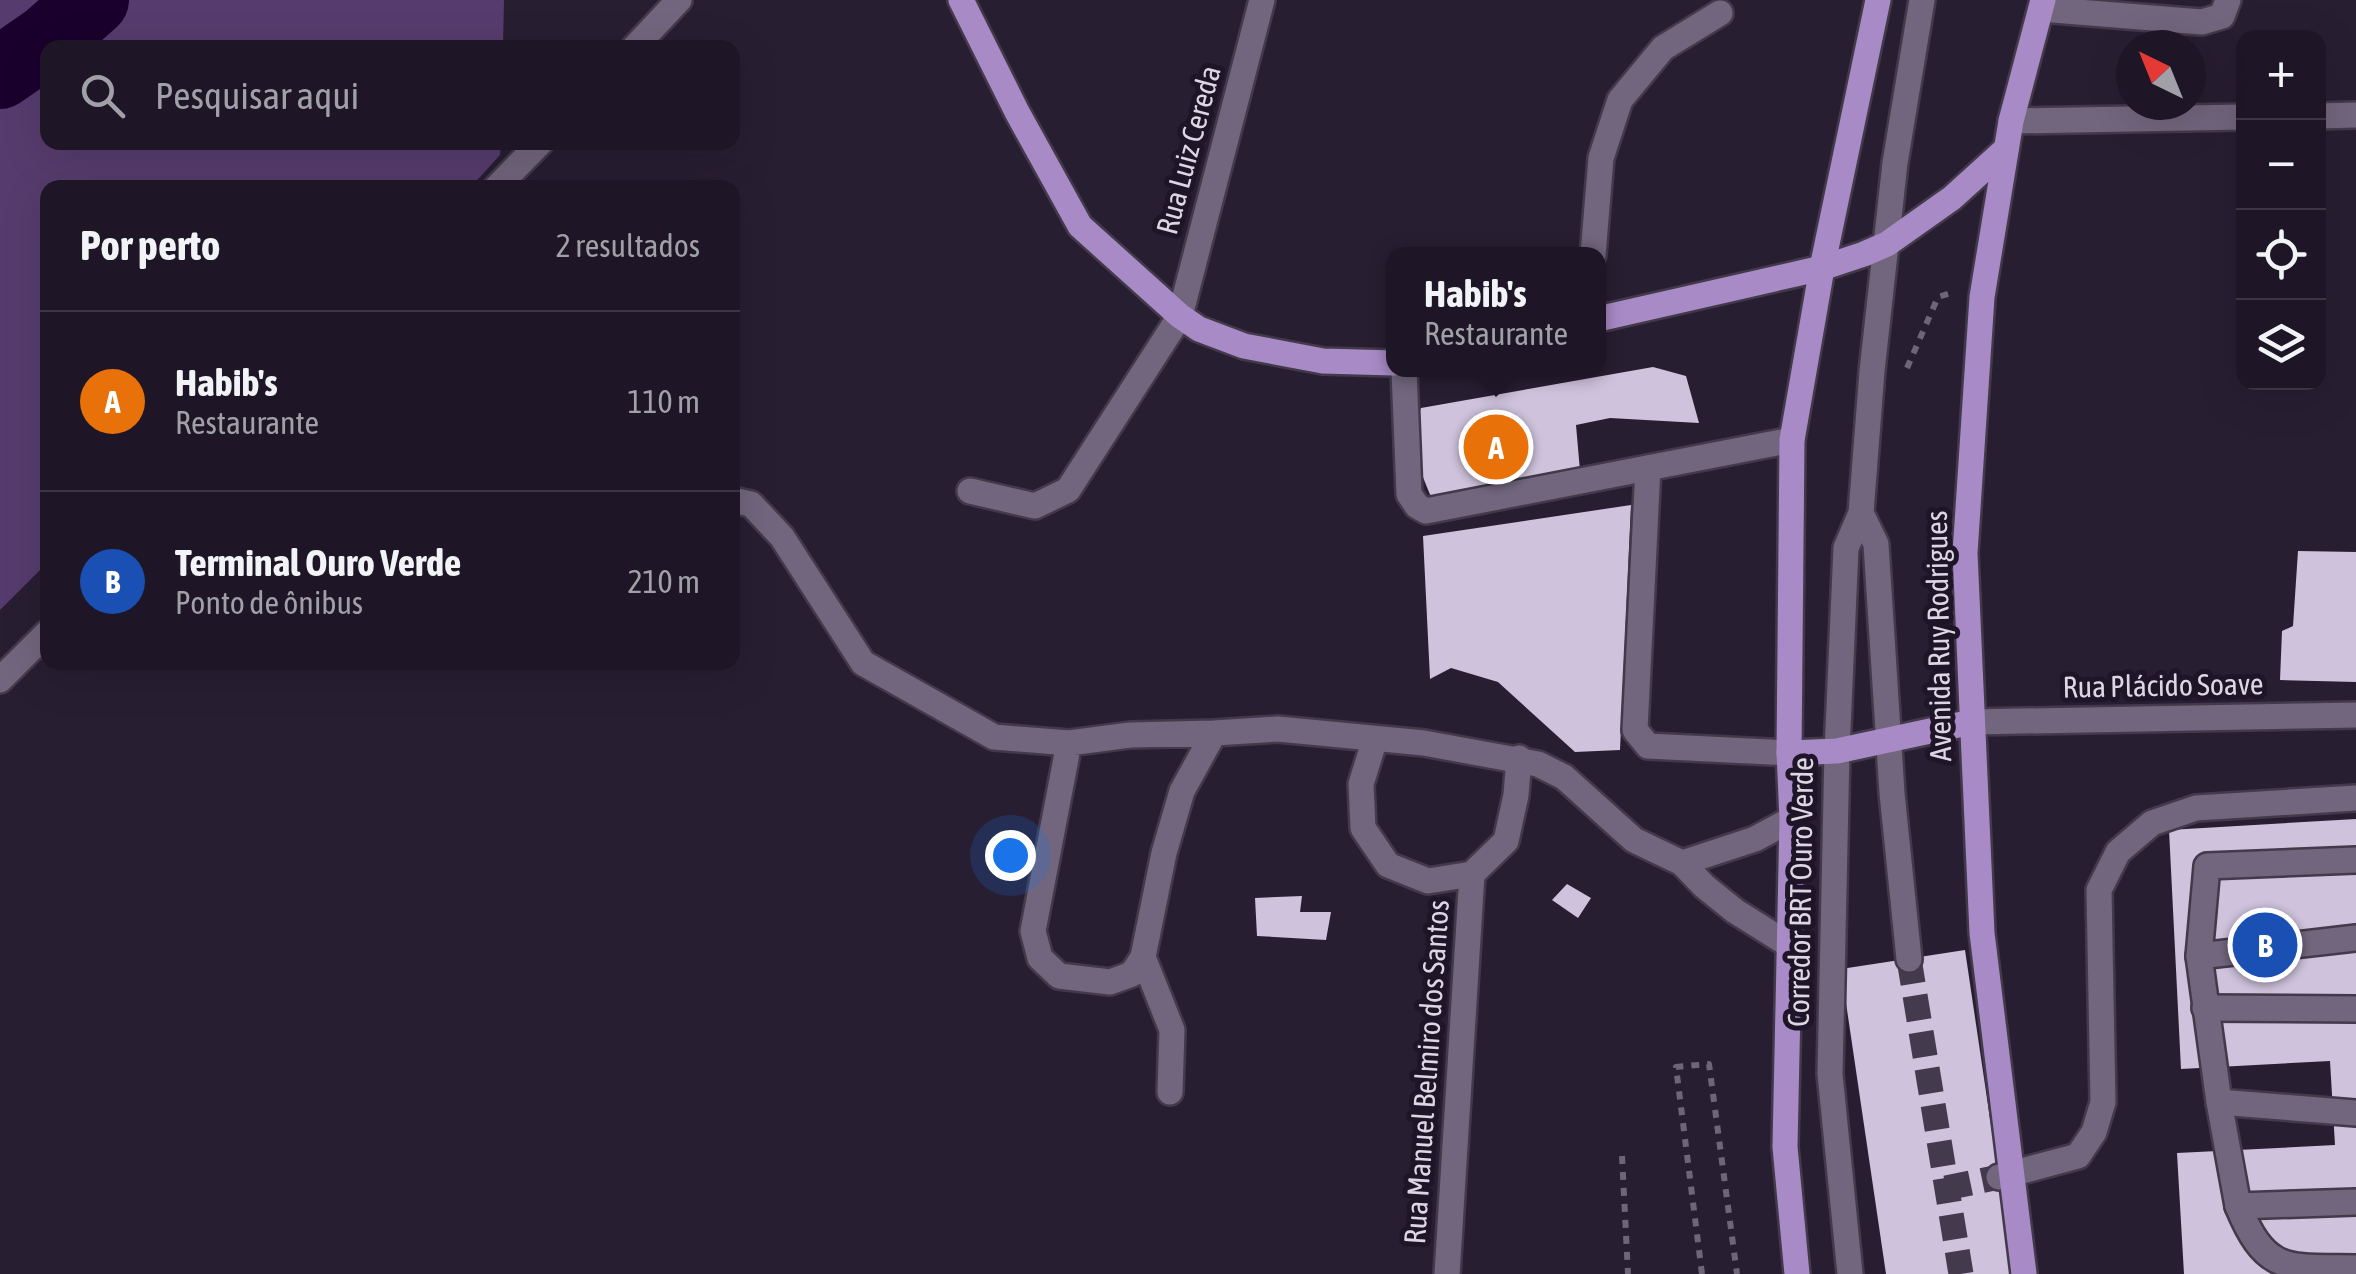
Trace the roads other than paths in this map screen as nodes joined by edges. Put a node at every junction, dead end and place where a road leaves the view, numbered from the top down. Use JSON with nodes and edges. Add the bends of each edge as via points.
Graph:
{"nodes":[{"id":1,"x":680,"y":0,"type":"edge"},
{"id":2,"x":961,"y":0,"type":"edge"},
{"id":3,"x":1262,"y":0,"type":"edge"},
{"id":4,"x":1878,"y":0,"type":"edge"},
{"id":5,"x":1922,"y":0,"type":"edge"},
{"id":6,"x":2228,"y":0,"type":"edge"},
{"id":7,"x":2042,"y":4,"type":"edge"},
{"id":8,"x":1720,"y":13,"type":"dead end"},
{"id":9,"x":642,"y":40,"type":"edge"},
{"id":10,"x":2356,"y":115,"type":"edge"},
{"id":11,"x":2326,"y":116,"type":"edge"},
{"id":12,"x":2236,"y":117,"type":"edge"},
{"id":13,"x":2011,"y":121,"type":"junction"},
{"id":14,"x":2006,"y":148,"type":"junction"},
{"id":15,"x":534,"y":150,"type":"edge"},
{"id":16,"x":504,"y":180,"type":"edge"},
{"id":17,"x":1887,"y":244,"type":"junction"},
{"id":18,"x":1593,"y":247,"type":"edge"},
{"id":19,"x":1822,"y":268,"type":"junction"},
{"id":20,"x":1180,"y":316,"type":"junction"},
{"id":21,"x":1606,"y":317,"type":"edge"},
{"id":22,"x":1386,"y":363,"type":"edge"},
{"id":23,"x":1404,"y":377,"type":"edge"},
{"id":24,"x":1792,"y":440,"type":"junction"},
{"id":25,"x":1648,"y":468,"type":"junction"},
{"id":26,"x":970,"y":492,"type":"dead end"},
{"id":27,"x":740,"y":502,"type":"edge"},
{"id":28,"x":1860,"y":514,"type":"junction"},
{"id":29,"x":40,"y":640,"type":"edge"},
{"id":30,"x":0,"y":680,"type":"edge"},
{"id":31,"x":2356,"y":715,"type":"edge"},
{"id":32,"x":1972,"y":722,"type":"junction"},
{"id":33,"x":1214,"y":733,"type":"junction"},
{"id":34,"x":1888,"y":738,"type":"junction"},
{"id":35,"x":1374,"y":739,"type":"junction"},
{"id":36,"x":1068,"y":742,"type":"junction"},
{"id":37,"x":1837,"y":751,"type":"junction"},
{"id":38,"x":1789,"y":754,"type":"junction"},
{"id":39,"x":1519,"y":758,"type":"junction"},
{"id":40,"x":2356,"y":798,"type":"edge"},
{"id":41,"x":1792,"y":819,"type":"junction"},
{"id":42,"x":2356,"y":860,"type":"edge"},
{"id":43,"x":1682,"y":863,"type":"junction"},
{"id":44,"x":1472,"y":874,"type":"junction"},
{"id":45,"x":2356,"y":938,"type":"edge"},
{"id":46,"x":1788,"y":945,"type":"junction"},
{"id":47,"x":1143,"y":956,"type":"junction"},
{"id":48,"x":2199,"y":956,"type":"junction"},
{"id":49,"x":1909,"y":958,"type":"tunnel mouth"},
{"id":50,"x":2205,"y":1008,"type":"junction"},
{"id":51,"x":2356,"y":1008,"type":"edge"},
{"id":52,"x":1170,"y":1092,"type":"dead end"},
{"id":53,"x":2219,"y":1102,"type":"junction"},
{"id":54,"x":2356,"y":1113,"type":"edge"},
{"id":55,"x":2004,"y":1176,"type":"junction"},
{"id":56,"x":2356,"y":1202,"type":"edge"},
{"id":57,"x":2238,"y":1206,"type":"junction"},
{"id":58,"x":2356,"y":1268,"type":"edge"},
{"id":59,"x":1447,"y":1274,"type":"edge"},
{"id":60,"x":1797,"y":1274,"type":"edge"},
{"id":61,"x":1850,"y":1274,"type":"edge"},
{"id":62,"x":2024,"y":1274,"type":"edge"}],
"edges":[{"from":1,"to":9,"type":"street"},
{"from":2,"to":20,"type":"main road","via":[[1080,226]]},
{"from":3,"to":20,"type":"street","name":"Rua Luiz Cereda"},
{"from":4,"to":19,"type":"main road"},
{"from":5,"to":17,"type":"street","name":"Corredor BRT Ouro Verde"},
{"from":6,"to":7,"type":"street","via":[[2222,16],[2202,22]]},
{"from":7,"to":13,"type":"main road","name":"Avenida Ruy Rodrigues"},
{"from":8,"to":18,"type":"street","via":[[1663,48],[1620,100],[1601,158]]},
{"from":10,"to":11,"type":"street"},
{"from":12,"to":13,"type":"street"},
{"from":13,"to":14,"type":"main road","name":"Avenida Ruy Rodrigues"},
{"from":14,"to":17,"type":"main road","via":[[1952,198]]},
{"from":14,"to":32,"type":"main road","name":"Avenida Ruy Rodrigues","via":[[1982,298],[1964,553]]},
{"from":15,"to":16,"type":"street"},
{"from":17,"to":19,"type":"main road"},
{"from":17,"to":28,"type":"street","name":"Corredor BRT Ouro Verde"},
{"from":19,"to":21,"type":"main road"},
{"from":19,"to":24,"type":"main road"},
{"from":20,"to":22,"type":"main road","via":[[1244,346],[1323,361]]},
{"from":20,"to":26,"type":"street","name":"Rua Luiz Cereda","via":[[1068,490],[1035,506]]},
{"from":23,"to":25,"type":"street","via":[[1409,494],[1426,511]]},
{"from":24,"to":25,"type":"street"},
{"from":24,"to":38,"type":"main road"},
{"from":25,"to":38,"type":"street","via":[[1635,730],[1648,746]]},
{"from":27,"to":36,"type":"street","via":[[752,504],[782,538],[864,663],[994,737]]},
{"from":28,"to":34,"type":"street","name":"Corredor BRT Ouro Verde","via":[[1876,544]]},
{"from":28,"to":37,"type":"street","name":"Corredor BRT Ouro Verde","via":[[1846,548]]},
{"from":29,"to":30,"type":"street"},
{"from":31,"to":32,"type":"street","name":"Rua Plácido Soave"},
{"from":32,"to":34,"type":"main road"},
{"from":32,"to":55,"type":"main road","name":"Avenida Ruy Rodrigues"},
{"from":33,"to":35,"type":"street","via":[[1278,729]]},
{"from":33,"to":36,"type":"street"},
{"from":33,"to":47,"type":"street","via":[[1182,791]]},
{"from":34,"to":37,"type":"main road"},
{"from":34,"to":49,"type":"street","name":"Corredor BRT Ouro Verde"},
{"from":35,"to":39,"type":"street"},
{"from":35,"to":44,"type":"street","via":[[1361,784],[1363,828],[1388,865],[1428,881]]},
{"from":36,"to":47,"type":"street","via":[[1033,931],[1040,958],[1058,976],[1110,982],[1132,974]]},
{"from":37,"to":38,"type":"main road"},
{"from":37,"to":61,"type":"street","name":"Corredor BRT Ouro Verde","via":[[1830,1074]]},
{"from":38,"to":41,"type":"main road"},
{"from":39,"to":43,"type":"street","via":[[1564,777],[1634,840]]},
{"from":39,"to":44,"type":"street","via":[[1506,841]]},
{"from":40,"to":55,"type":"street","via":[[2196,808],[2152,822],[2118,852],[2099,890],[2103,1102],[2094,1132],[2078,1156]]},
{"from":41,"to":43,"type":"street"},
{"from":41,"to":46,"type":"main road"},
{"from":42,"to":48,"type":"street","via":[[2208,866]]},
{"from":43,"to":46,"type":"street","via":[[1735,911]]},
{"from":44,"to":59,"type":"street","name":"Rua Manuel Belmiro dos Santos"},
{"from":45,"to":48,"type":"street"},
{"from":46,"to":60,"type":"main road","via":[[1785,1147]]},
{"from":47,"to":52,"type":"street","via":[[1172,1030]]},
{"from":48,"to":50,"type":"street"},
{"from":50,"to":51,"type":"street"},
{"from":50,"to":53,"type":"street"},
{"from":53,"to":54,"type":"street"},
{"from":53,"to":57,"type":"street"},
{"from":55,"to":62,"type":"main road","name":"Avenida Ruy Rodrigues"},
{"from":56,"to":57,"type":"street"},
{"from":57,"to":58,"type":"street","via":[[2250,1235],[2280,1267]]}]}
